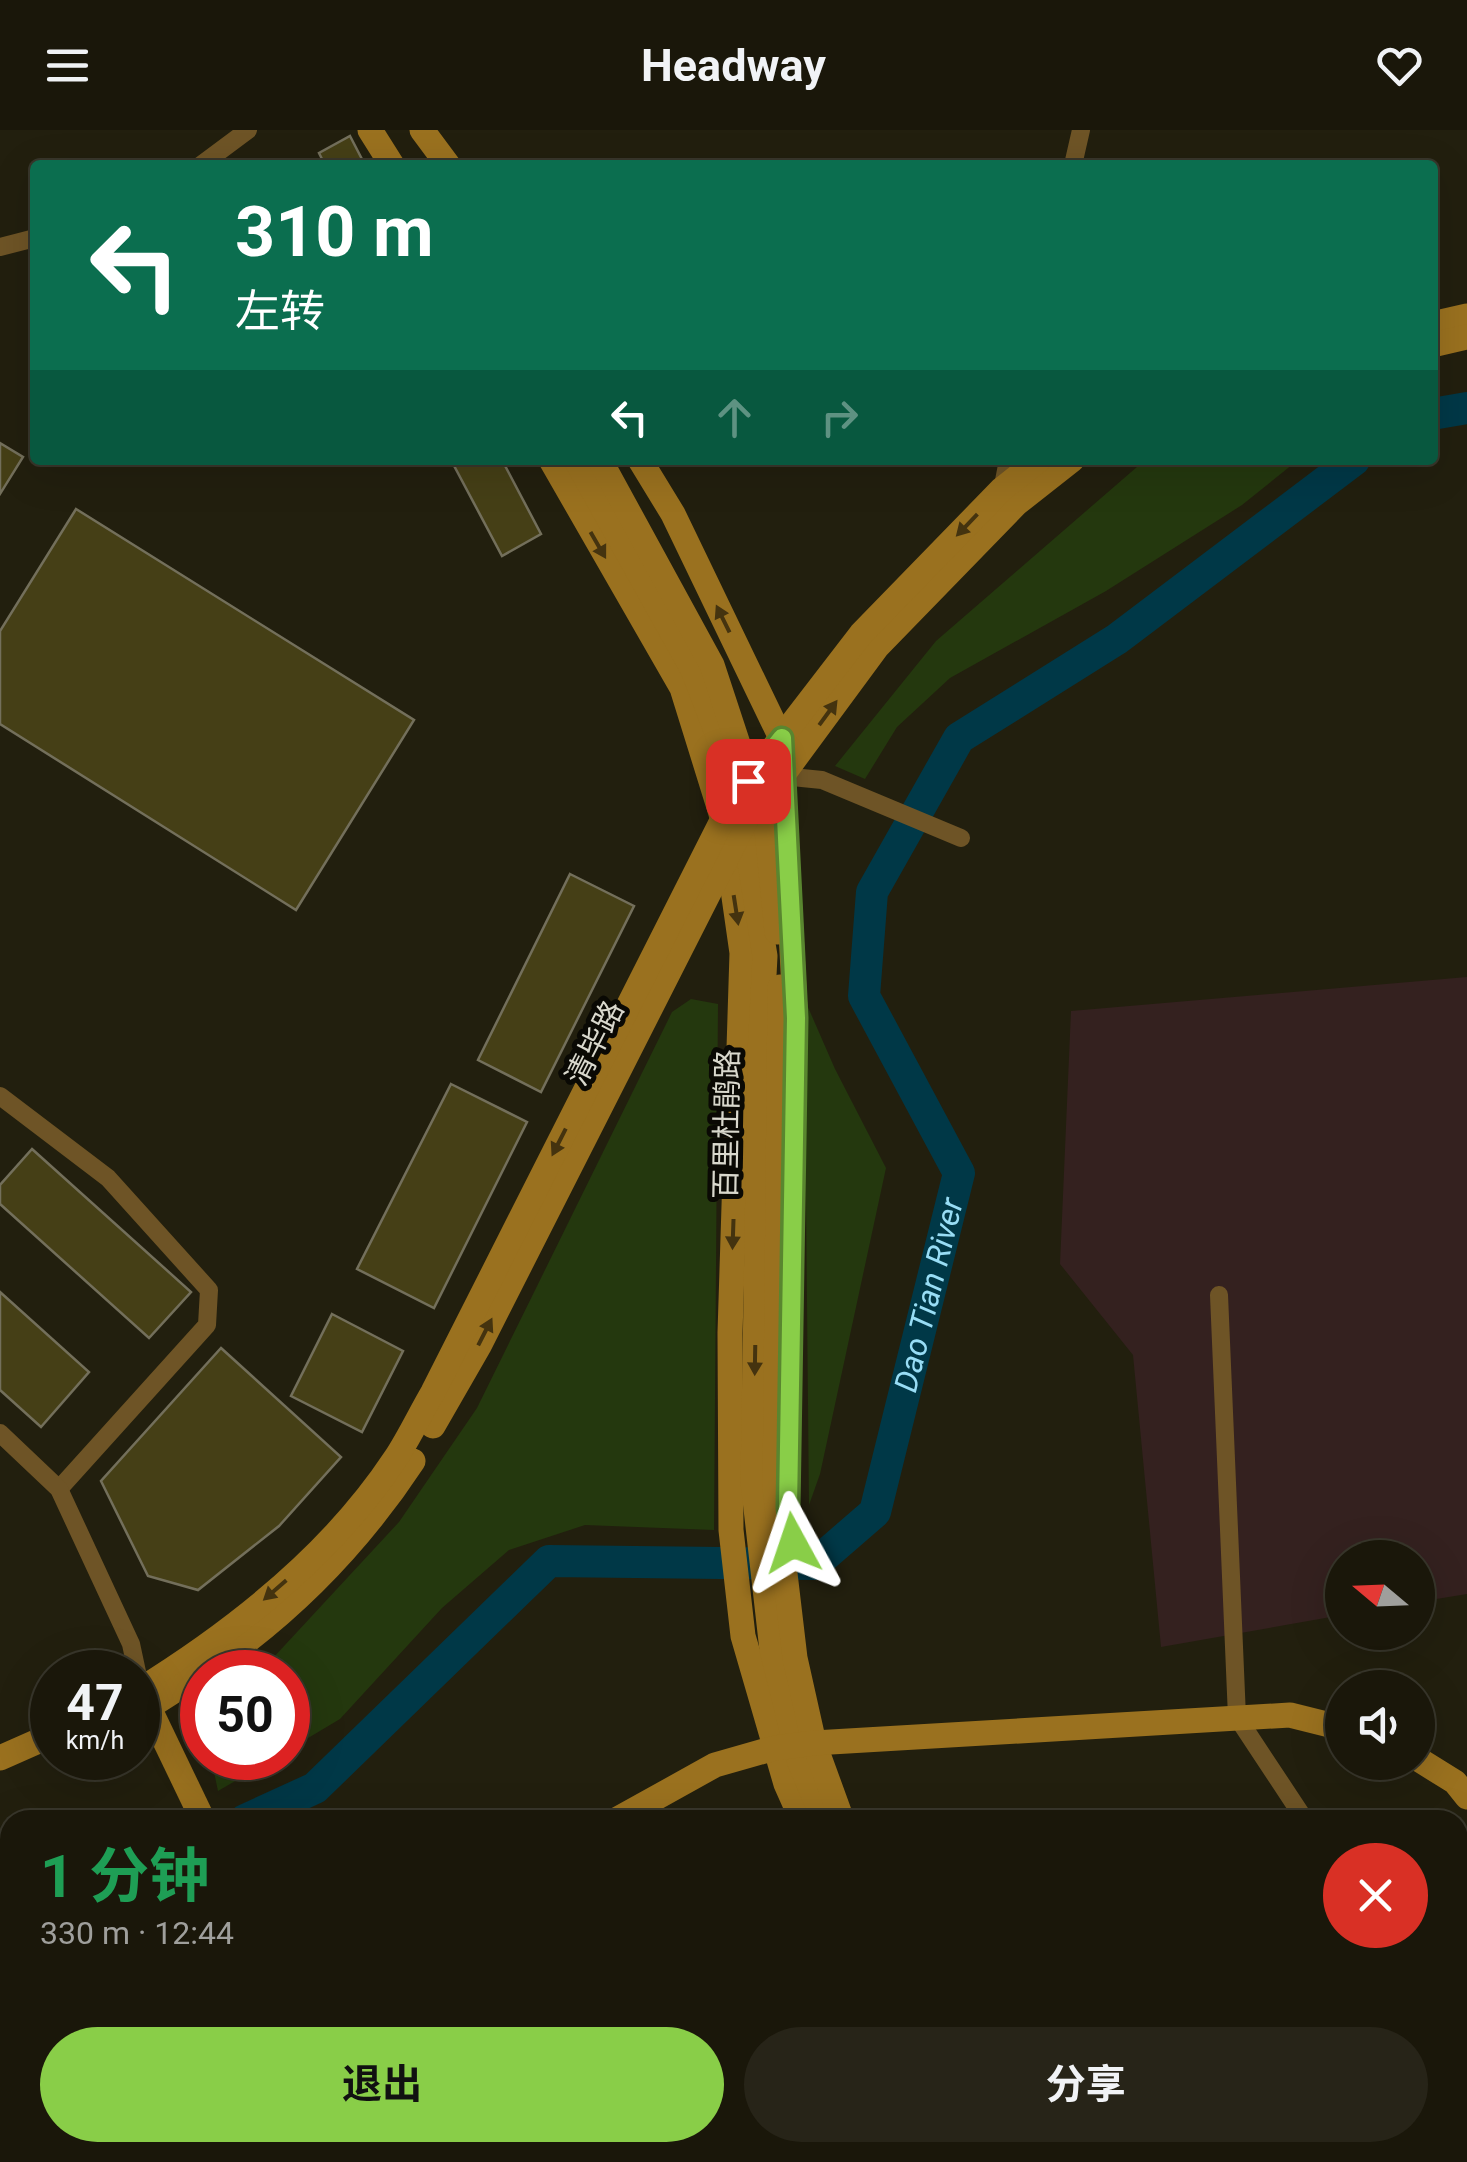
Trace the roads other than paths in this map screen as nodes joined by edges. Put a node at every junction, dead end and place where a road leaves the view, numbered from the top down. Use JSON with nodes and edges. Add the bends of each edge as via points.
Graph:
{"nodes":[{"id":1,"x":248,"y":130,"type":"edge"},
{"id":2,"x":368,"y":130,"type":"edge"},
{"id":3,"x":418,"y":130,"type":"edge"},
{"id":4,"x":1081,"y":130,"type":"edge"},
{"id":5,"x":208,"y":160,"type":"edge"},
{"id":6,"x":387,"y":160,"type":"edge"},
{"id":7,"x":434,"y":160,"type":"edge"},
{"id":8,"x":444,"y":160,"type":"edge"},
{"id":9,"x":1075,"y":160,"type":"edge"},
{"id":10,"x":30,"y":239,"type":"edge"},
{"id":11,"x":0,"y":247,"type":"edge"},
{"id":12,"x":1467,"y":316,"type":"edge"},
{"id":13,"x":1438,"y":323,"type":"edge"},
{"id":14,"x":1467,"y":337,"type":"edge"},
{"id":15,"x":1438,"y":344,"type":"edge"},
{"id":16,"x":554,"y":465,"type":"edge"},
{"id":17,"x":579,"y":465,"type":"edge"},
{"id":18,"x":603,"y":465,"type":"edge"},
{"id":19,"x":643,"y":465,"type":"edge"},
{"id":20,"x":1007,"y":465,"type":"edge"},
{"id":21,"x":1033,"y":465,"type":"edge"},
{"id":22,"x":1066,"y":465,"type":"edge"},
{"id":23,"x":1002,"y":489,"type":"junction"},
{"id":24,"x":999,"y":521,"type":"junction"},
{"id":25,"x":782,"y":738,"type":"junction"},
{"id":26,"x":782,"y":776,"type":"junction"},
{"id":27,"x":724,"y":820,"type":"junction"},
{"id":28,"x":961,"y":838,"type":"dead end"},
{"id":29,"x":727,"y":855,"type":"junction"},
{"id":30,"x":0,"y":1096,"type":"edge"},
{"id":31,"x":1219,"y":1295,"type":"dead end"},
{"id":32,"x":0,"y":1433,"type":"edge"},
{"id":33,"x":59,"y":1489,"type":"junction"},
{"id":34,"x":132,"y":1650,"type":"edge"},
{"id":35,"x":238,"y":1650,"type":"edge"},
{"id":36,"x":160,"y":1678,"type":"edge"},
{"id":37,"x":1236,"y":1717,"type":"junction"},
{"id":38,"x":1325,"y":1723,"type":"edge"},
{"id":39,"x":160,"y":1732,"type":"edge"},
{"id":40,"x":820,"y":1742,"type":"junction"},
{"id":41,"x":30,"y":1745,"type":"edge"},
{"id":42,"x":775,"y":1748,"type":"junction"},
{"id":43,"x":0,"y":1758,"type":"edge"},
{"id":44,"x":30,"y":1763,"type":"edge"},
{"id":45,"x":1435,"y":1769,"type":"edge"},
{"id":46,"x":0,"y":1775,"type":"edge"},
{"id":47,"x":1467,"y":1797,"type":"edge"},
{"id":48,"x":198,"y":1810,"type":"edge"},
{"id":49,"x":634,"y":1810,"type":"edge"},
{"id":50,"x":798,"y":1810,"type":"edge"},
{"id":51,"x":820,"y":1810,"type":"edge"},
{"id":52,"x":839,"y":1810,"type":"edge"},
{"id":53,"x":852,"y":1810,"type":"edge"},
{"id":54,"x":1298,"y":1810,"type":"edge"}],
"edges":[{"from":1,"to":5,"type":"street"},
{"from":2,"to":6,"type":"main road"},
{"from":3,"to":7,"type":"main road"},
{"from":3,"to":8,"type":"main road"},
{"from":4,"to":9,"type":"street"},
{"from":10,"to":11,"type":"street"},
{"from":12,"to":13,"type":"main road"},
{"from":14,"to":15,"type":"main road"},
{"from":16,"to":27,"type":"main road","one_way":true,"via":[[682,688]]},
{"from":17,"to":51,"type":"main road","name":"百里杜鹃路","one_way":true,"via":[[693,670],[732,775],[751,870],[765,956],[753,1482],[772,1650],[800,1763]]},
{"from":18,"to":40,"type":"main road","name":"百里杜鹃路","via":[[712,665],[766,832],[781,968],[775,1488],[795,1658]]},
{"from":25,"to":19,"type":"main road","one_way":true},
{"from":20,"to":23,"type":"street"},
{"from":21,"to":23,"type":"main road"},
{"from":22,"to":24,"type":"main road","name":"清毕路"},
{"from":23,"to":24,"type":"street"},
{"from":23,"to":25,"type":"main road","one_way":true,"via":[[861,634]]},
{"from":26,"to":24,"type":"main road","name":"清毕路","one_way":true,"via":[[876,648]]},
{"from":25,"to":26,"type":"main road"},
{"from":25,"to":27,"type":"main road"},
{"from":26,"to":28,"type":"street","via":[[822,780]]},
{"from":26,"to":29,"type":"main road","name":"清毕路","via":[[749,814]]},
{"from":26,"to":40,"type":"main road","via":[[796,1018],[788,1508]]},
{"from":27,"to":29,"type":"main road"},
{"from":27,"to":36,"type":"main road","one_way":true,"via":[[395,1458],[312,1558]]},
{"from":35,"to":29,"type":"main road","name":"清毕路","one_way":true,"via":[[334,1565],[414,1459]]},
{"from":29,"to":42,"type":"main road","one_way":true,"via":[[742,953],[730,1530],[742,1630]]},
{"from":30,"to":33,"type":"street","via":[[108,1178],[209,1290],[206,1325]]},
{"from":31,"to":37,"type":"street"},
{"from":32,"to":33,"type":"street"},
{"from":33,"to":34,"type":"street"},
{"from":37,"to":38,"type":"main road","via":[[1290,1714]]},
{"from":37,"to":40,"type":"main road"},
{"from":37,"to":54,"type":"street"},
{"from":39,"to":48,"type":"main road"},
{"from":40,"to":42,"type":"main road"},
{"from":40,"to":52,"type":"main road","name":"百里杜鹃路"},
{"from":40,"to":53,"type":"main road"},
{"from":41,"to":43,"type":"main road"},
{"from":42,"to":49,"type":"main road","via":[[715,1765]]},
{"from":42,"to":50,"type":"main road"},
{"from":44,"to":46,"type":"main road"},
{"from":45,"to":47,"type":"main road"}]}
